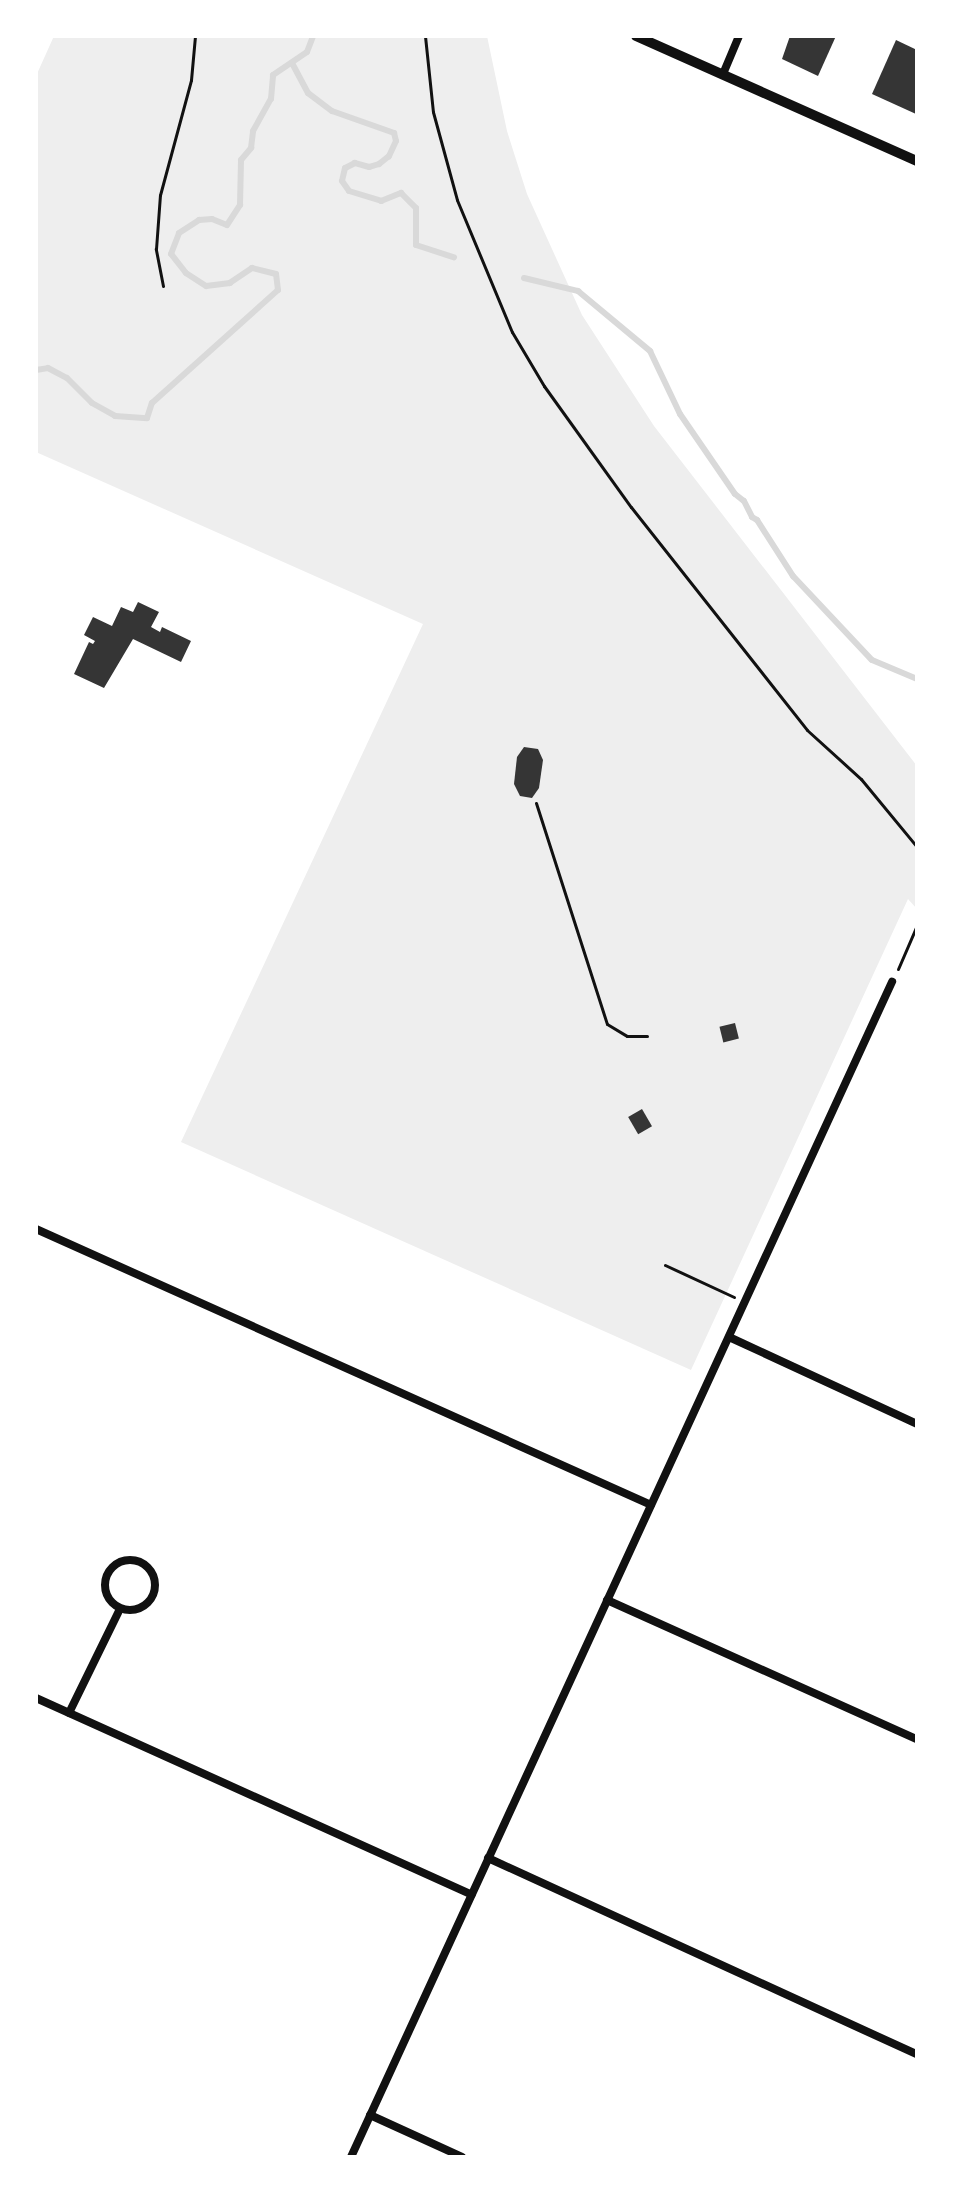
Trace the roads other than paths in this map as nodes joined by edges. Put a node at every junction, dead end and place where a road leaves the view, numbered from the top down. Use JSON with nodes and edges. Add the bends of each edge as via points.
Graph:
{"nodes":[{"id":1,"x":636,"y":36,"type":"edge"},
{"id":2,"x":739,"y":36,"type":"edge"},
{"id":3,"x":723,"y":74,"type":"junction"},
{"id":4,"x":917,"y":161,"type":"edge"},
{"id":5,"x":892,"y":982,"type":"road end"},
{"id":6,"x":36,"y":1229,"type":"edge"},
{"id":7,"x":729,"y":1337,"type":"junction"},
{"id":8,"x":917,"y":1424,"type":"edge"},
{"id":9,"x":651,"y":1505,"type":"junction"},
{"id":10,"x":607,"y":1600,"type":"junction"},
{"id":11,"x":120,"y":1609,"type":"junction"},
{"id":12,"x":36,"y":1698,"type":"edge"},
{"id":13,"x":69,"y":1713,"type":"junction"},
{"id":14,"x":917,"y":1739,"type":"edge"},
{"id":15,"x":488,"y":1858,"type":"junction"},
{"id":16,"x":472,"y":1895,"type":"junction"},
{"id":17,"x":917,"y":2054,"type":"edge"},
{"id":18,"x":370,"y":2115,"type":"junction"},
{"id":19,"x":351,"y":2157,"type":"edge"},
{"id":20,"x":462,"y":2157,"type":"edge"}],
"edges":[{"from":1,"to":3,"type":"street"},
{"from":2,"to":3,"type":"street"},
{"from":3,"to":4,"type":"street"},
{"from":5,"to":7,"type":"street"},
{"from":6,"to":9,"type":"street"},
{"from":7,"to":8,"type":"street"},
{"from":7,"to":9,"type":"street"},
{"from":9,"to":10,"type":"street"},
{"from":10,"to":14,"type":"street"},
{"from":10,"to":15,"type":"street"},
{"from":11,"to":11,"type":"street","via":[[135,1610],[154,1593],[151,1570],[136,1560],[117,1563],[107,1574],[105,1590]]},
{"from":11,"to":13,"type":"street"},
{"from":12,"to":13,"type":"street"},
{"from":13,"to":16,"type":"street"},
{"from":15,"to":16,"type":"street"},
{"from":15,"to":17,"type":"street"},
{"from":16,"to":18,"type":"street"},
{"from":18,"to":19,"type":"street"},
{"from":18,"to":20,"type":"street"}]}
